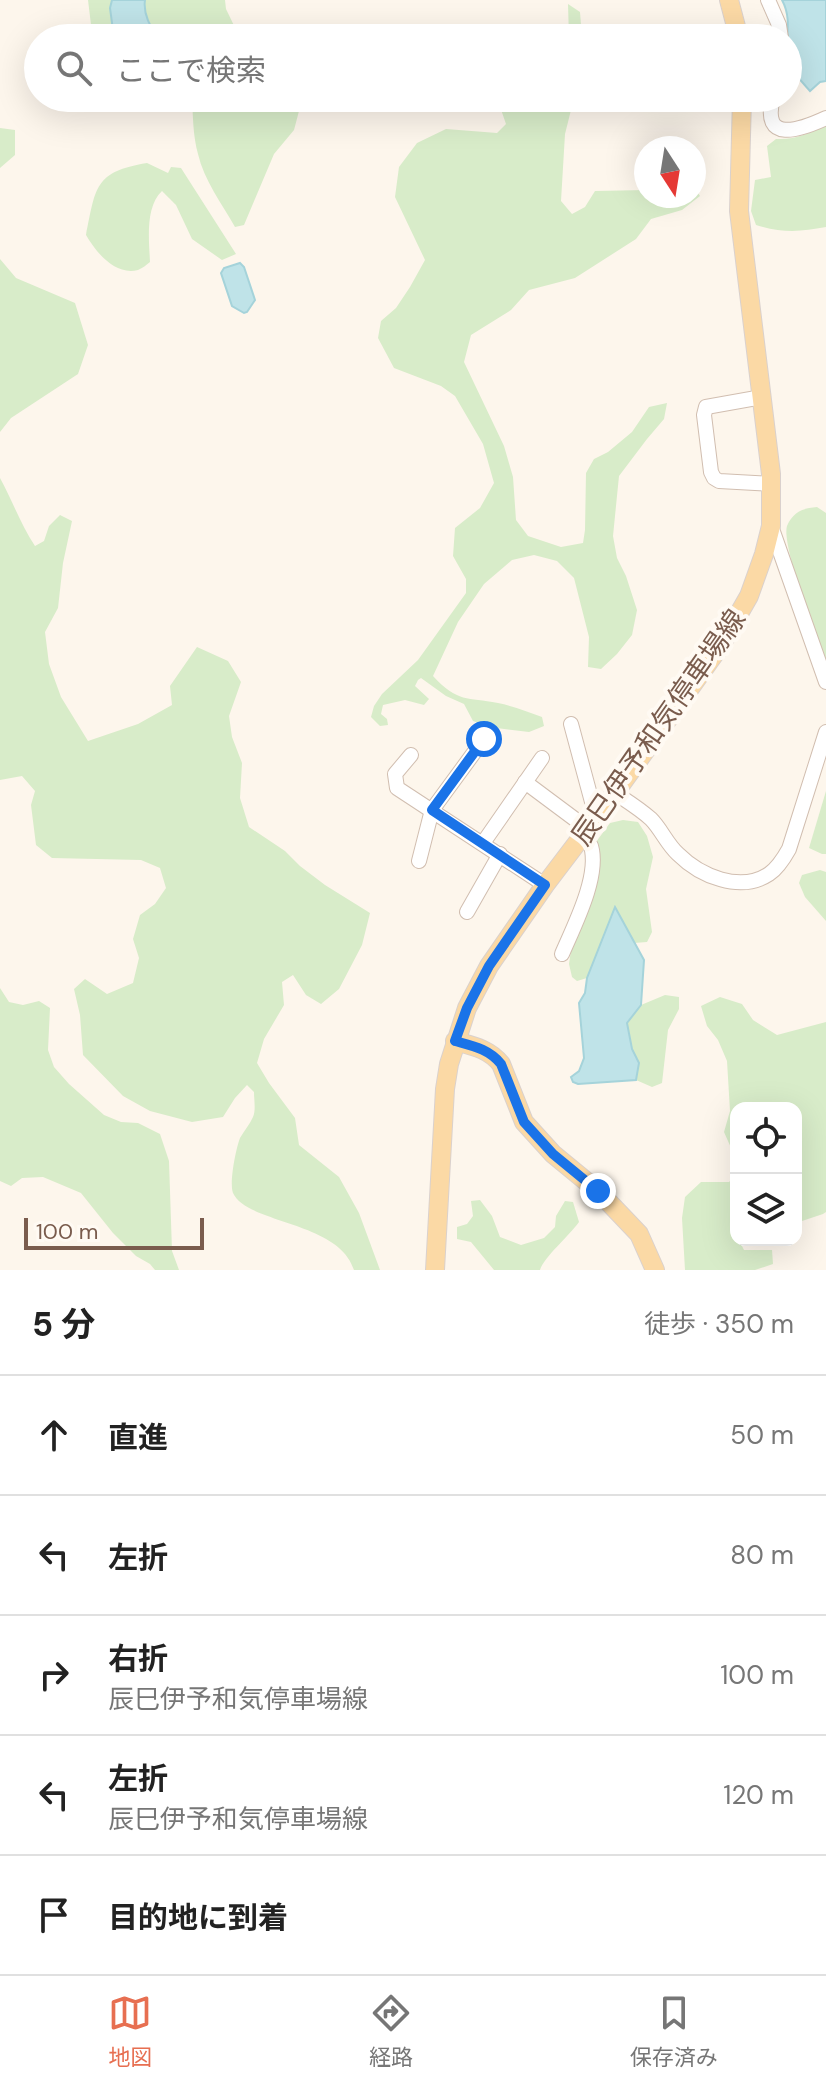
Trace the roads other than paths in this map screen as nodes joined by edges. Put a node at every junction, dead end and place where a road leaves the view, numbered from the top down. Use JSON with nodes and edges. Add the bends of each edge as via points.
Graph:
{"nodes":[{"id":1,"x":729,"y":0,"type":"edge"},
{"id":2,"x":768,"y":0,"type":"edge"},
{"id":3,"x":735,"y":24,"type":"edge"},
{"id":4,"x":778,"y":24,"type":"edge"},
{"id":5,"x":742,"y":112,"type":"edge"},
{"id":6,"x":770,"y":112,"type":"edge"},
{"id":7,"x":826,"y":118,"type":"edge"},
{"id":8,"x":762,"y":397,"type":"junction"},
{"id":9,"x":772,"y":484,"type":"junction"},
{"id":10,"x":771,"y":526,"type":"junction"},
{"id":11,"x":826,"y":682,"type":"edge"},
{"id":12,"x":571,"y":724,"type":"dead end"},
{"id":13,"x":826,"y":732,"type":"edge"},
{"id":14,"x":484,"y":739,"type":"dead end"},
{"id":15,"x":411,"y":755,"type":"dead end"},
{"id":16,"x":542,"y":758,"type":"dead end"},
{"id":17,"x":525,"y":782,"type":"junction"},
{"id":18,"x":615,"y":793,"type":"junction"},
{"id":19,"x":432,"y":810,"type":"junction"},
{"id":20,"x":590,"y":827,"type":"junction"},
{"id":21,"x":483,"y":843,"type":"junction"},
{"id":22,"x":500,"y":854,"type":"junction"},
{"id":23,"x":419,"y":861,"type":"dead end"},
{"id":24,"x":545,"y":885,"type":"junction"},
{"id":25,"x":467,"y":912,"type":"dead end"},
{"id":26,"x":562,"y":954,"type":"dead end"},
{"id":27,"x":455,"y":1041,"type":"junction"},
{"id":28,"x":435,"y":1270,"type":"edge"},
{"id":29,"x":655,"y":1270,"type":"edge"}],
"edges":[{"from":1,"to":3,"type":"main road"},
{"from":2,"to":4,"type":"street"},
{"from":5,"to":8,"type":"main road","name":"辰巳伊予和気停車場線","via":[[739,211]]},
{"from":6,"to":7,"type":"street","via":[[771,121],[785,130]]},
{"from":8,"to":9,"type":"main road","name":"辰巳伊予和気停車場線"},
{"from":8,"to":9,"type":"street","via":[[706,407],[704,415],[714,478]]},
{"from":9,"to":10,"type":"main road","name":"辰巳伊予和気停車場線"},
{"from":10,"to":11,"type":"street"},
{"from":10,"to":18,"type":"main road","name":"辰巳伊予和気停車場線","via":[[758,575],[737,619]]},
{"from":12,"to":20,"type":"street","via":[[592,802]]},
{"from":13,"to":18,"type":"street","via":[[789,849],[769,874],[753,880],[734,882],[691,866],[649,818]]},
{"from":14,"to":19,"type":"street"},
{"from":15,"to":19,"type":"street","via":[[395,774],[397,788]]},
{"from":16,"to":17,"type":"street"},
{"from":17,"to":20,"type":"street"},
{"from":17,"to":21,"type":"street"},
{"from":18,"to":20,"type":"main road","name":"辰巳伊予和気停車場線"},
{"from":19,"to":21,"type":"street"},
{"from":19,"to":23,"type":"street"},
{"from":20,"to":24,"type":"main road","name":"辰巳伊予和気停車場線"},
{"from":20,"to":26,"type":"street","via":[[590,883]]},
{"from":21,"to":22,"type":"street"},
{"from":22,"to":24,"type":"street"},
{"from":22,"to":25,"type":"street"},
{"from":24,"to":27,"type":"main road","name":"辰巳伊予和気停車場線","via":[[489,966]]},
{"from":27,"to":28,"type":"main road","name":"辰巳伊予和気停車場線","via":[[445,1089]]},
{"from":27,"to":29,"type":"main road","via":[[485,1050],[501,1064],[524,1122],[639,1234]]}]}
